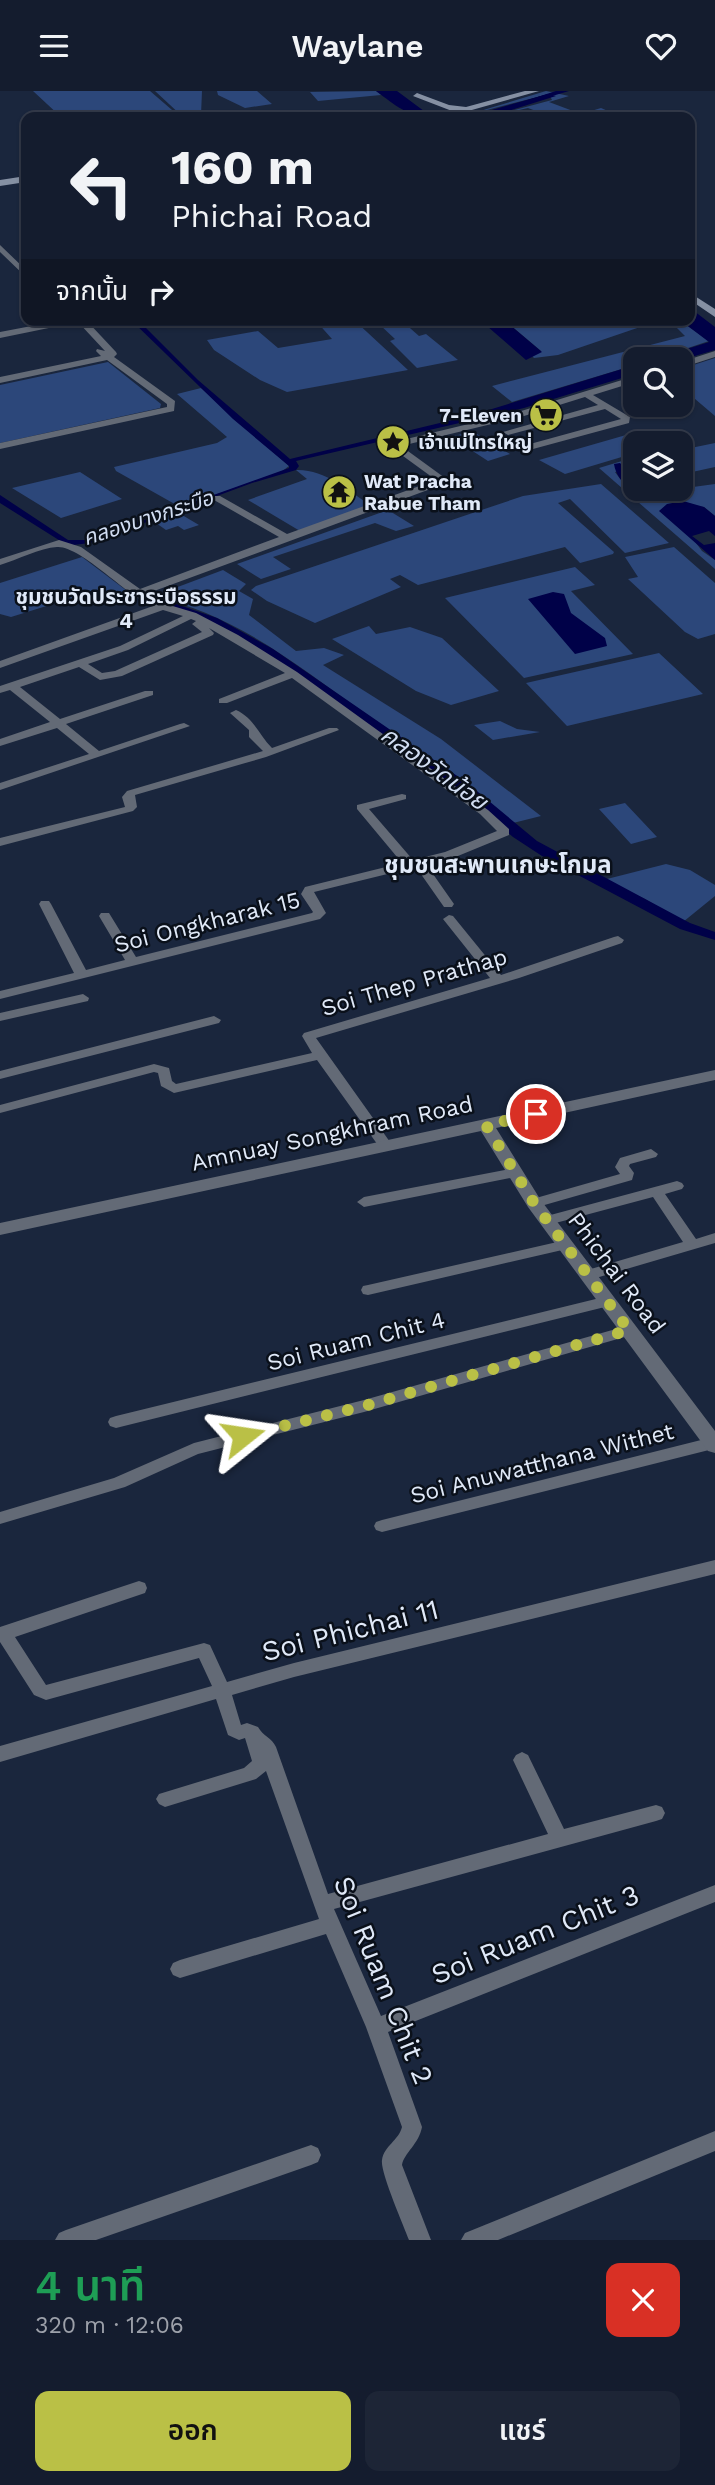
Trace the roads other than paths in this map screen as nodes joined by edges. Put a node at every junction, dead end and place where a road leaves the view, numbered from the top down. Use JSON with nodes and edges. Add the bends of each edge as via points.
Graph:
{"nodes":[{"id":1,"x":535,"y":91,"type":"edge"},
{"id":2,"x":414,"y":94,"type":"edge"},
{"id":3,"x":483,"y":106,"type":"junction"},
{"id":4,"x":437,"y":112,"type":"edge"},
{"id":5,"x":462,"y":112,"type":"edge"},
{"id":6,"x":21,"y":181,"type":"edge"},
{"id":7,"x":2,"y":183,"type":"edge"},
{"id":8,"x":0,"y":247,"type":"edge"},
{"id":9,"x":21,"y":270,"type":"edge"},
{"id":10,"x":695,"y":300,"type":"edge"},
{"id":11,"x":715,"y":314,"type":"edge"},
{"id":12,"x":48,"y":326,"type":"edge"},
{"id":13,"x":80,"y":326,"type":"edge"},
{"id":14,"x":0,"y":335,"type":"edge"},
{"id":15,"x":104,"y":354,"type":"junction"},
{"id":16,"x":715,"y":354,"type":"edge"},
{"id":17,"x":693,"y":361,"type":"edge"},
{"id":18,"x":26,"y":371,"type":"junction"},
{"id":19,"x":0,"y":373,"type":"edge"},
{"id":20,"x":0,"y":380,"type":"edge"},
{"id":21,"x":623,"y":383,"type":"edge"},
{"id":22,"x":586,"y":394,"type":"junction"},
{"id":23,"x":606,"y":406,"type":"junction"},
{"id":24,"x":525,"y":412,"type":"junction"},
{"id":25,"x":543,"y":423,"type":"junction"},
{"id":26,"x":508,"y":432,"type":"dead end"},
{"id":27,"x":0,"y":446,"type":"edge"},
{"id":28,"x":533,"y":446,"type":"dead end"},
{"id":29,"x":217,"y":498,"type":"dead end"},
{"id":30,"x":286,"y":537,"type":"junction"},
{"id":31,"x":0,"y":562,"type":"edge"},
{"id":32,"x":135,"y":593,"type":"junction"},
{"id":33,"x":160,"y":607,"type":"junction"},
{"id":34,"x":187,"y":617,"type":"junction"},
{"id":35,"x":82,"y":664,"type":"junction"},
{"id":36,"x":0,"y":665,"type":"edge"},
{"id":37,"x":293,"y":674,"type":"junction"},
{"id":38,"x":6,"y":688,"type":"edge"},
{"id":39,"x":149,"y":693,"type":"dead end"},
{"id":40,"x":223,"y":701,"type":"dead end"},
{"id":41,"x":236,"y":713,"type":"dead end"},
{"id":42,"x":57,"y":723,"type":"junction"},
{"id":43,"x":184,"y":726,"type":"dead end"},
{"id":44,"x":333,"y":730,"type":"dead end"},
{"id":45,"x":0,"y":743,"type":"edge"},
{"id":46,"x":270,"y":752,"type":"junction"},
{"id":47,"x":97,"y":754,"type":"junction"},
{"id":48,"x":0,"y":787,"type":"edge"},
{"id":49,"x":402,"y":797,"type":"dead end"},
{"id":50,"x":0,"y":842,"type":"edge"},
{"id":51,"x":414,"y":864,"type":"junction"},
{"id":52,"x":45,"y":904,"type":"dead end"},
{"id":53,"x":448,"y":904,"type":"dead end"},
{"id":54,"x":105,"y":916,"type":"dead end"},
{"id":55,"x":449,"y":919,"type":"dead end"},
{"id":56,"x":618,"y":940,"type":"dead end"},
{"id":57,"x":133,"y":962,"type":"junction"},
{"id":58,"x":82,"y":975,"type":"junction"},
{"id":59,"x":498,"y":979,"type":"junction"},
{"id":60,"x":0,"y":995,"type":"edge"},
{"id":61,"x":83,"y":998,"type":"dead end"},
{"id":62,"x":0,"y":1017,"type":"edge"},
{"id":63,"x":214,"y":1020,"type":"dead end"},
{"id":64,"x":320,"y":1055,"type":"junction"},
{"id":65,"x":0,"y":1075,"type":"edge"},
{"id":66,"x":715,"y":1075,"type":"edge"},
{"id":67,"x":0,"y":1109,"type":"edge"},
{"id":68,"x":486,"y":1125,"type":"junction"},
{"id":69,"x":385,"y":1145,"type":"junction"},
{"id":70,"x":651,"y":1154,"type":"dead end"},
{"id":71,"x":515,"y":1173,"type":"junction"},
{"id":72,"x":677,"y":1186,"type":"dead end"},
{"id":73,"x":656,"y":1191,"type":"junction"},
{"id":74,"x":365,"y":1202,"type":"dead end"},
{"id":75,"x":534,"y":1203,"type":"junction"},
{"id":76,"x":548,"y":1220,"type":"junction"},
{"id":77,"x":0,"y":1229,"type":"edge"},
{"id":78,"x":707,"y":1244,"type":"edge"},
{"id":79,"x":566,"y":1245,"type":"junction"},
{"id":80,"x":590,"y":1275,"type":"junction"},
{"id":81,"x":368,"y":1290,"type":"dead end"},
{"id":82,"x":608,"y":1301,"type":"junction"},
{"id":83,"x":629,"y":1330,"type":"junction"},
{"id":84,"x":116,"y":1422,"type":"dead end"},
{"id":85,"x":714,"y":1445,"type":"edge"},
{"id":86,"x":0,"y":1518,"type":"edge"},
{"id":87,"x":382,"y":1526,"type":"dead end"},
{"id":88,"x":715,"y":1567,"type":"edge"},
{"id":89,"x":139,"y":1588,"type":"dead end"},
{"id":90,"x":2,"y":1634,"type":"edge"},
{"id":91,"x":222,"y":1690,"type":"junction"},
{"id":92,"x":255,"y":1740,"type":"junction"},
{"id":93,"x":0,"y":1754,"type":"edge"},
{"id":94,"x":522,"y":1760,"type":"dead end"},
{"id":95,"x":165,"y":1799,"type":"dead end"},
{"id":96,"x":656,"y":1814,"type":"dead end"},
{"id":97,"x":559,"y":1837,"type":"junction"},
{"id":98,"x":715,"y":1893,"type":"edge"},
{"id":99,"x":322,"y":1904,"type":"junction"},
{"id":100,"x":331,"y":1924,"type":"junction"},
{"id":101,"x":180,"y":1969,"type":"dead end"},
{"id":102,"x":376,"y":2027,"type":"junction"},
{"id":103,"x":715,"y":2141,"type":"edge"},
{"id":104,"x":311,"y":2155,"type":"dead end"},
{"id":105,"x":65,"y":2240,"type":"edge"},
{"id":106,"x":420,"y":2240,"type":"edge"},
{"id":107,"x":472,"y":2240,"type":"edge"}],
"edges":[{"from":1,"to":3,"type":"main road"},
{"from":2,"to":3,"type":"main road","via":[[449,108]]},
{"from":2,"to":4,"type":"main road"},
{"from":3,"to":5,"type":"main road"},
{"from":6,"to":7,"type":"main road"},
{"from":8,"to":9,"type":"street"},
{"from":10,"to":11,"type":"main road"},
{"from":12,"to":14,"type":"street"},
{"from":13,"to":15,"type":"street","via":[[113,352]]},
{"from":15,"to":18,"type":"street"},
{"from":15,"to":27,"type":"street","via":[[172,403],[171,409]]},
{"from":16,"to":17,"type":"street"},
{"from":18,"to":19,"type":"street"},
{"from":18,"to":20,"type":"street"},
{"from":21,"to":22,"type":"street"},
{"from":22,"to":23,"type":"street"},
{"from":22,"to":24,"type":"street"},
{"from":23,"to":25,"type":"street"},
{"from":23,"to":28,"type":"street","via":[[626,421]]},
{"from":24,"to":25,"type":"street"},
{"from":24,"to":30,"type":"street","via":[[397,444],[441,482]]},
{"from":25,"to":26,"type":"street"},
{"from":29,"to":30,"type":"street"},
{"from":30,"to":32,"type":"street"},
{"from":31,"to":32,"type":"street","via":[[64,543]]},
{"from":32,"to":33,"type":"street"},
{"from":33,"to":34,"type":"street"},
{"from":33,"to":36,"type":"street"},
{"from":34,"to":35,"type":"street"},
{"from":34,"to":35,"type":"street","via":[[209,633],[107,677]]},
{"from":34,"to":37,"type":"street","via":[[234,637]]},
{"from":35,"to":38,"type":"street"},
{"from":37,"to":40,"type":"street"},
{"from":37,"to":51,"type":"street","name":"Soi Ongkharak 15","via":[[505,832],[459,852]]},
{"from":38,"to":42,"type":"street"},
{"from":39,"to":42,"type":"street"},
{"from":41,"to":46,"type":"street"},
{"from":42,"to":45,"type":"street"},
{"from":42,"to":47,"type":"street"},
{"from":43,"to":47,"type":"street"},
{"from":44,"to":46,"type":"street"},
{"from":46,"to":50,"type":"street","via":[[131,793],[129,809]]},
{"from":47,"to":48,"type":"street"},
{"from":49,"to":51,"type":"street","via":[[361,807]]},
{"from":51,"to":53,"type":"street"},
{"from":51,"to":57,"type":"street","name":"Soi Ongkharak 15","via":[[309,890],[307,894],[320,913],[316,916]]},
{"from":52,"to":58,"type":"street"},
{"from":54,"to":57,"type":"street"},
{"from":55,"to":59,"type":"street"},
{"from":56,"to":59,"type":"street","name":"Soi Thep Prathap"},
{"from":57,"to":58,"type":"street","name":"Soi Ongkharak 15"},
{"from":58,"to":60,"type":"street","name":"Soi Ongkharak 15"},
{"from":59,"to":64,"type":"street","name":"Soi Thep Prathap","via":[[318,1031],[309,1036]]},
{"from":61,"to":62,"type":"street"},
{"from":63,"to":65,"type":"street"},
{"from":64,"to":67,"type":"street","via":[[174,1089],[166,1083],[164,1071],[154,1068]]},
{"from":64,"to":69,"type":"street","name":"Soi Thep Prathap"},
{"from":66,"to":68,"type":"street","name":"Amnuay Songkhram Road"},
{"from":68,"to":69,"type":"street","name":"Amnuay Songkhram Road"},
{"from":68,"to":71,"type":"street","name":"Phichai Road"},
{"from":69,"to":77,"type":"street","name":"Amnuay Songkhram Road"},
{"from":70,"to":75,"type":"street","via":[[625,1161],[622,1167],[627,1177]]},
{"from":71,"to":74,"type":"street"},
{"from":71,"to":75,"type":"street","name":"Phichai Road"},
{"from":72,"to":73,"type":"street"},
{"from":73,"to":76,"type":"street"},
{"from":73,"to":78,"type":"street"},
{"from":75,"to":76,"type":"street","name":"Phichai Road"},
{"from":76,"to":79,"type":"street","name":"Phichai Road"},
{"from":78,"to":80,"type":"street"},
{"from":79,"to":80,"type":"street","name":"Phichai Road"},
{"from":79,"to":81,"type":"street"},
{"from":80,"to":82,"type":"street","name":"Phichai Road"},
{"from":82,"to":83,"type":"street","name":"Phichai Road"},
{"from":82,"to":84,"type":"street","name":"Soi Ruam Chit 4"},
{"from":83,"to":85,"type":"street","name":"Phichai Road"},
{"from":83,"to":86,"type":"street","via":[[194,1450],[119,1483]]},
{"from":85,"to":87,"type":"street","name":"Soi Anuwatthana Withet"},
{"from":88,"to":91,"type":"street","name":"Soi Phichai 11"},
{"from":89,"to":90,"type":"street"},
{"from":90,"to":91,"type":"street","via":[[40,1691],[46,1693],[204,1650]]},
{"from":91,"to":92,"type":"street","name":"Soi Ruam Chit 2","via":[[234,1730],[250,1731]]},
{"from":91,"to":93,"type":"street","name":"Soi Phichai 11"},
{"from":92,"to":95,"type":"street","via":[[261,1764],[257,1770]]},
{"from":92,"to":99,"type":"street","name":"Soi Ruam Chit 2","via":[[267,1747]]},
{"from":94,"to":97,"type":"street"},
{"from":96,"to":97,"type":"street"},
{"from":97,"to":99,"type":"street"},
{"from":98,"to":102,"type":"street","name":"Soi Ruam Chit 3"},
{"from":99,"to":100,"type":"street","name":"Soi Ruam Chit 2"},
{"from":100,"to":101,"type":"street"},
{"from":100,"to":102,"type":"street","name":"Soi Ruam Chit 2"},
{"from":102,"to":106,"type":"street","name":"Soi Ruam Chit 2","via":[[412,2127],[411,2137],[391,2157]]},
{"from":103,"to":107,"type":"street"},
{"from":104,"to":105,"type":"street"}]}
